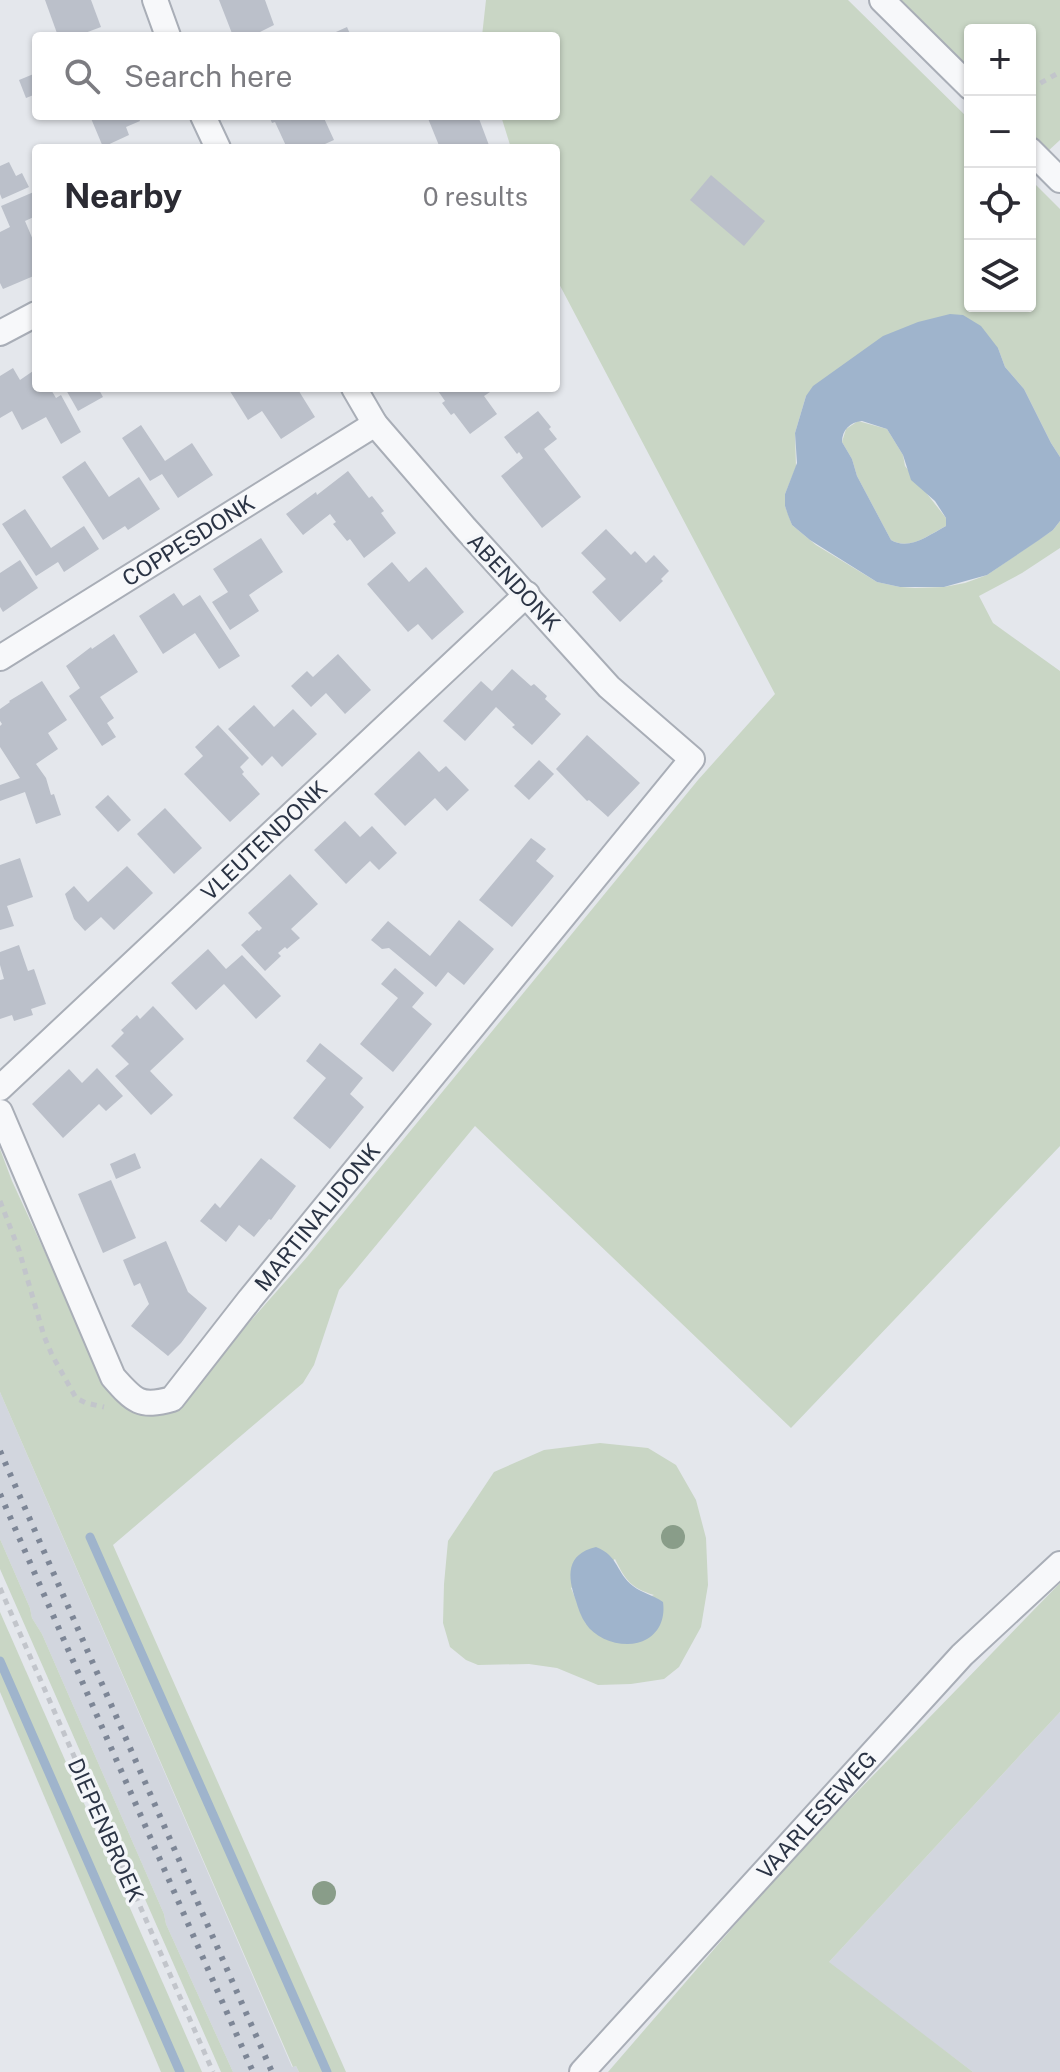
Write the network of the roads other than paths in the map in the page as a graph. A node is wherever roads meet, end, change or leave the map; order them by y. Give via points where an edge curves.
1 (155, 0) edge
2 (882, 0) edge
3 (167, 32) edge
4 (964, 81) edge
5 (205, 120) edge
6 (216, 144) edge
7 (1036, 156) edge
8 (1060, 180) edge
9 (32, 316) edge
10 (0, 333) edge
11 (356, 392) edge
12 (375, 424) junction
13 (527, 594) junction
14 (0, 658) edge
15 (692, 759) joint
16 (0, 1088) edge
17 (0, 1112) edge
18 (1060, 1564) edge
19 (582, 2072) edge

1 - 3 street
2 - 4 street
5 - 6 street
7 - 8 street
9 - 10 street
11 - 12 street, ABENDONK
12 - 13 street, ABENDONK
12 - 14 street, COPPESDONK
13 - 15 street, ABENDONK via 609,687
13 - 16 street, VLEUTENDONK
15 - 17 street, MARTINALIDONK via 172,1399 153,1404 131,1398 113,1377
18 - 19 street, VAARLESEWEG via 962,1655

